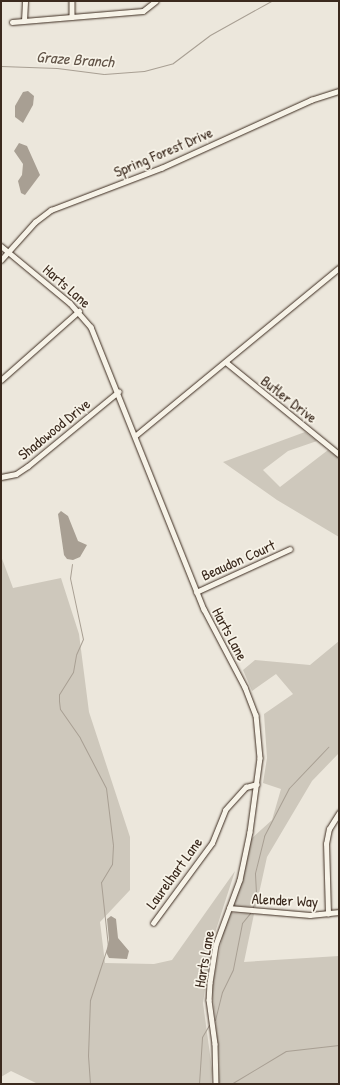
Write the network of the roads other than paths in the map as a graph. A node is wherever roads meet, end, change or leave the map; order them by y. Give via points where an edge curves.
1 (25, 1) edge
2 (72, 1) edge
3 (156, 1) edge
4 (72, 17) junction
5 (24, 21) junction
6 (12, 22) dead end
7 (339, 91) edge
8 (1, 246) edge
9 (9, 253) junction
10 (1, 260) edge
11 (339, 268) edge
12 (79, 311) junction
13 (226, 362) junction
14 (1, 380) edge
15 (118, 392) junction
16 (135, 436) junction
17 (339, 454) edge
18 (1, 477) edge
19 (290, 549) dead end
20 (196, 592) junction
21 (257, 784) junction
22 (339, 813) edge
23 (230, 908) junction
24 (339, 912) edge
25 (328, 914) junction
26 (153, 923) dead end
27 (216, 1084) edge

1 - 5 street
2 - 4 street
3 - 4 street via 143,11
4 - 5 street
5 - 6 street
7 - 9 street, Spring Forest Drive via 310,100 161,168 51,210 36,222
8 - 9 street, Harts Lane
9 - 10 street
9 - 12 street, Harts Lane
11 - 13 street
12 - 14 street
12 - 15 street, Harts Lane via 95,335
13 - 16 street
13 - 17 street, Butler Drive
15 - 16 street, Harts Lane
15 - 18 street, Shadowood Drive via 28,466 16,474
16 - 20 street, Harts Lane
19 - 20 street, Beaudon Court
20 - 21 street, Harts Lane via 254,708 260,742
21 - 23 street, Harts Lane via 244,862
21 - 26 street, Laurelhart Lane via 246,787 225,810 212,843
22 - 25 street via 329,829 326,844
23 - 25 street, Alender Way
23 - 27 street, Harts Lane via 216,945 209,993 215,1044
24 - 25 street, Alender Way

